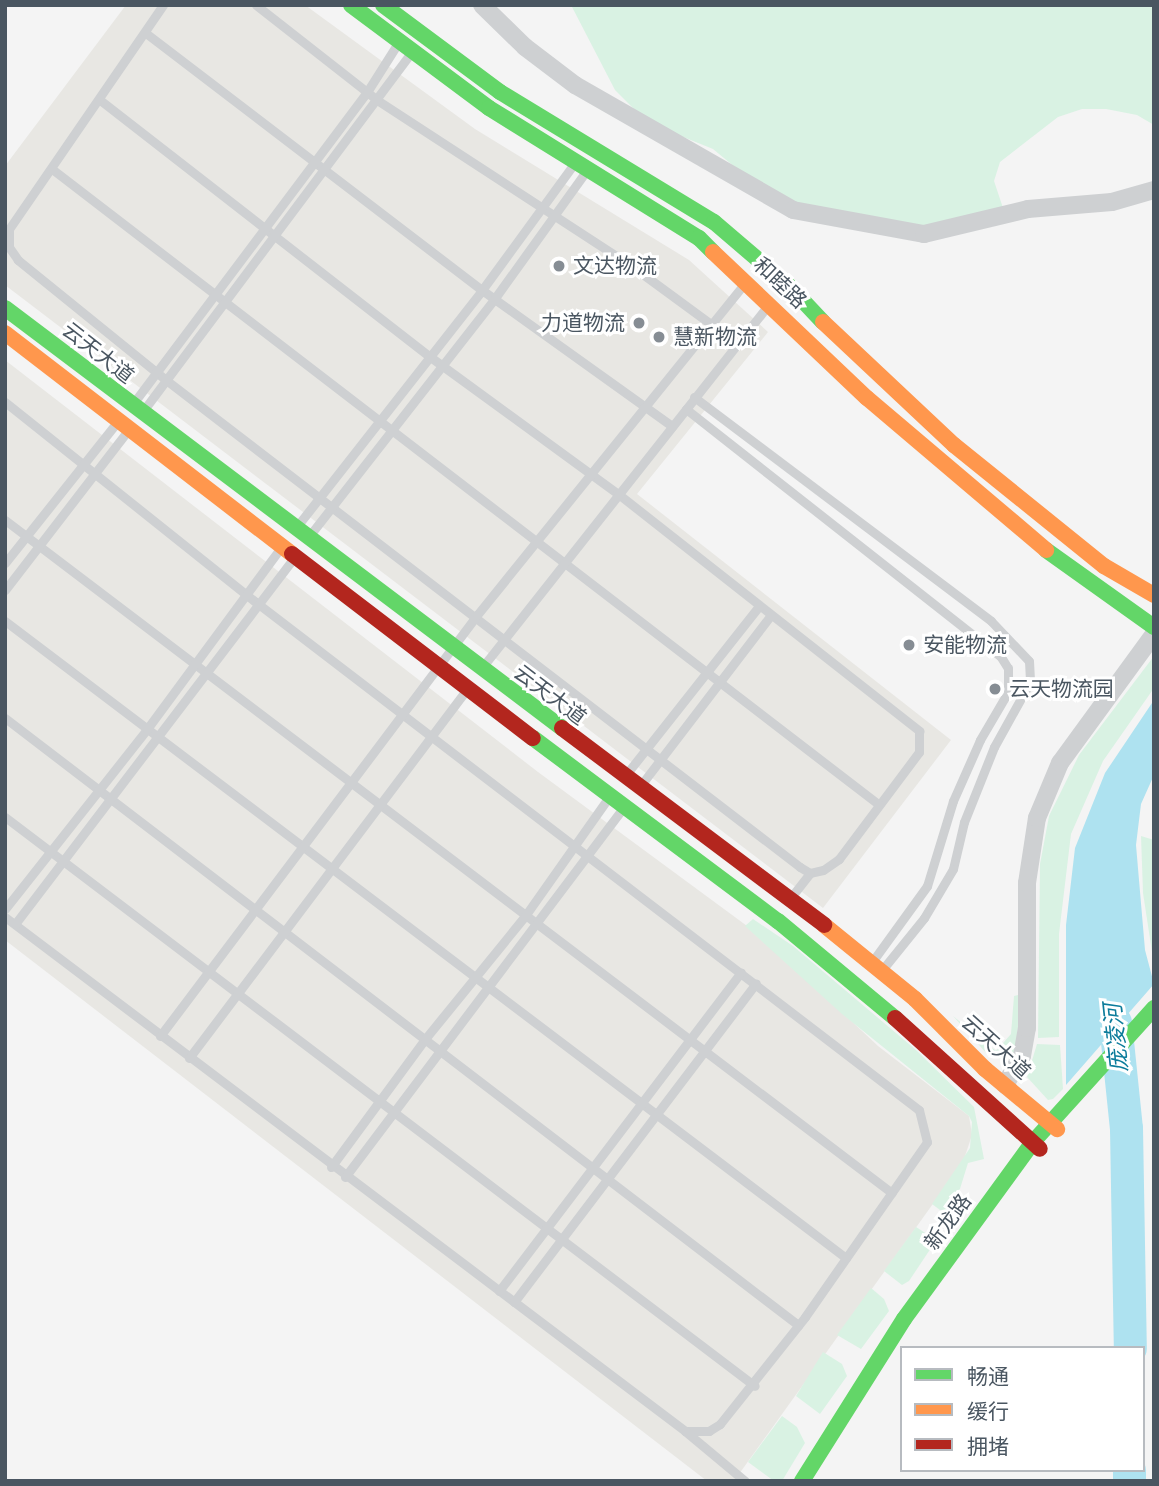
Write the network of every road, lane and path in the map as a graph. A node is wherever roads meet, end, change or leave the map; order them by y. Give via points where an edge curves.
1 (163, 5) edge
2 (256, 5) edge
3 (351, 5) edge
4 (383, 5) edge
5 (482, 5) edge
6 (147, 34) junction
7 (406, 46) junction
8 (367, 92) junction
9 (100, 100) junction
10 (377, 100) junction
11 (314, 159) junction
12 (581, 166) junction
13 (325, 167) junction
14 (52, 169) junction
15 (1154, 190) edge
16 (543, 209) junction
17 (554, 216) junction
18 (264, 230) junction
19 (274, 237) junction
20 (7, 248) edge
21 (746, 279) junction
22 (482, 290) junction
23 (213, 297) junction
24 (495, 298) junction
25 (771, 302) junction
26 (224, 305) junction
27 (5, 308) edge
28 (713, 326) junction
29 (5, 332) edge
30 (738, 344) junction
31 (429, 356) junction
32 (441, 364) junction
33 (157, 372) junction
34 (166, 380) junction
35 (694, 397) junction
36 (5, 402) edge
37 (645, 405) junction
38 (686, 408) junction
39 (136, 409) junction
40 (378, 424) junction
41 (123, 425) junction
42 (672, 426) junction
43 (390, 433) junction
44 (83, 461) junction
45 (95, 471) junction
46 (590, 474) junction
47 (617, 493) junction
48 (320, 494) junction
49 (334, 505) junction
50 (5, 520) edge
51 (301, 533) junction
52 (27, 536) junction
53 (535, 543) junction
54 (39, 545) junction
55 (281, 545) junction
56 (295, 556) junction
57 (5, 563) edge
58 (561, 563) junction
59 (5, 590) edge
60 (246, 593) junction
61 (1154, 595) edge
62 (257, 603) junction
63 (759, 606) junction
64 (477, 615) junction
65 (771, 615) junction
66 (5, 621) edge
67 (1154, 627) edge
68 (1154, 634) edge
69 (504, 637) junction
70 (454, 650) junction
71 (196, 662) junction
72 (439, 668) junction
73 (207, 670) junction
74 (481, 670) junction
75 (708, 674) junction
76 (720, 684) junction
77 (467, 689) junction
78 (403, 713) junction
79 (5, 718) edge
80 (147, 729) junction
81 (431, 734) junction
82 (159, 737) junction
83 (646, 747) junction
84 (660, 758) junction
85 (624, 777) junction
86 (353, 783) junction
87 (100, 788) junction
88 (639, 788) junction
89 (112, 797) junction
90 (610, 797) junction
91 (878, 804) junction
92 (378, 805) junction
93 (624, 807) junction
94 (5, 817) edge
95 (573, 846) junction
96 (304, 848) junction
97 (52, 852) junction
98 (584, 856) junction
99 (66, 861) junction
100 (331, 869) junction
101 (810, 873) junction
102 (789, 900) junction
103 (5, 909) edge
104 (257, 909) junction
105 (525, 916) junction
106 (5, 917) edge
107 (15, 924) junction
108 (534, 924) junction
109 (284, 930) junction
110 (876, 968) junction
111 (741, 971) junction
112 (209, 974) junction
113 (475, 979) junction
114 (756, 983) junction
115 (485, 986) junction
116 (236, 995) junction
117 (1154, 1008) edge
118 (1154, 1022) edge
119 (160, 1036) junction
120 (425, 1039) junction
121 (690, 1041) junction
122 (438, 1048) junction
123 (706, 1053) junction
124 (188, 1058) junction
125 (1005, 1085) junction
126 (1077, 1101) junction
127 (379, 1103) junction
128 (641, 1104) junction
129 (390, 1112) junction
130 (656, 1116) junction
131 (1053, 1126) junction
132 (1036, 1145) junction
133 (594, 1166) junction
134 (331, 1167) junction
135 (345, 1177) junction
136 (608, 1178) junction
137 (892, 1193) junction
138 (547, 1229) junction
139 (562, 1240) junction
140 (846, 1258) junction
141 (499, 1291) junction
142 (514, 1302) junction
143 (798, 1325) junction
144 (755, 1385) junction
145 (685, 1431) junction
146 (745, 1481) edge
147 (802, 1481) edge
148 (811, 1481) edge

1 - 6 lane
2 - 8 lane
3 - 7 main road, 和睦路
4 - 61 main road, 和睦路 via 500,92 715,222 790,287 854,356 944,437 1104,566
5 - 15 street via 525,47 575,85 793,210 924,234 1028,209 1112,202
6 - 9 lane
6 - 11 lane
7 - 8 lane
7 - 10 lane
7 - 12 main road, 和睦路 via 489,108
8 - 10 lane
8 - 11 lane
9 - 14 lane
9 - 18 lane
10 - 13 lane
10 - 16 lane
11 - 13 lane
11 - 18 lane
12 - 16 lane
12 - 17 lane
12 - 21 main road, 和睦路 via 699,238
13 - 19 lane
13 - 22 lane
14 - 20 lane via 9,229
14 - 23 lane
16 - 17 lane
16 - 22 lane
17 - 24 lane
17 - 28 lane
18 - 19 lane
18 - 23 lane
19 - 26 lane
19 - 31 lane
20 - 33 lane
21 - 25 main road, 和睦路
21 - 28 lane
22 - 24 lane
22 - 31 lane
23 - 26 lane
23 - 33 lane
24 - 32 lane
24 - 37 lane
25 - 30 lane
25 - 67 main road, 和睦路 via 866,398 980,497 1086,583
26 - 34 lane
26 - 40 lane
27 - 39 main road, 云天大道
28 - 30 lane
28 - 37 lane
29 - 41 main road, 云天大道
30 - 35 lane
31 - 32 lane
31 - 40 lane
32 - 43 lane
32 - 46 lane
33 - 34 lane
33 - 39 lane
34 - 39 lane
34 - 48 lane
35 - 38 lane
35 - 110 lane via 991,621 1029,661 1030,682 990,755 964,822 953,869 924,918
36 - 44 lane
37 - 42 lane
37 - 46 lane
38 - 42 lane
38 - 110 lane via 1001,657 1008,668 1008,692 953,802 927,886
39 - 41 lane
39 - 51 main road, 云天大道
40 - 43 lane
40 - 48 lane
41 - 44 lane
41 - 45 lane
41 - 55 main road, 云天大道
42 - 47 lane
43 - 49 lane
43 - 53 lane
44 - 45 lane
44 - 52 lane
45 - 54 lane
45 - 60 lane
46 - 47 lane
46 - 53 lane
47 - 58 lane
47 - 63 lane
48 - 49 lane
48 - 51 lane
49 - 51 lane
49 - 64 lane
50 - 52 lane
51 - 55 lane
51 - 56 lane
51 - 70 main road, 云天大道
52 - 54 lane
52 - 57 lane
53 - 58 lane
53 - 64 lane
54 - 59 lane
54 - 71 lane
55 - 56 main road, 云天大道
55 - 60 lane
56 - 62 lane
56 - 72 main road, 云天大道
58 - 69 lane
58 - 75 lane
60 - 62 lane
60 - 71 lane
62 - 73 lane
62 - 78 lane
63 - 65 lane
63 - 75 lane
64 - 69 lane
64 - 70 lane
65 - 76 lane
65 - 91 lane via 919,731 919,752
66 - 80 lane
68 - 125 street via 1060,763 1037,818 1027,883 1027,1028 1022,1056
69 - 74 lane
69 - 83 lane
70 - 72 lane
70 - 74 main road, 云天大道
71 - 73 lane
71 - 80 lane
72 - 77 main road, 云天大道
72 - 78 lane
73 - 82 lane
73 - 86 lane
74 - 77 lane
74 - 85 main road, 云天大道
75 - 76 lane
75 - 83 lane
76 - 84 lane
76 - 91 lane
77 - 81 lane
77 - 90 main road, 云天大道
78 - 81 lane
78 - 86 lane
79 - 87 lane
80 - 82 lane
80 - 87 lane
81 - 92 lane
81 - 95 lane
82 - 89 lane
82 - 96 lane
83 - 84 lane
83 - 85 lane
84 - 88 lane
84 - 101 lane
85 - 88 main road, 云天大道
85 - 90 lane
86 - 92 lane
86 - 96 lane
87 - 89 lane
87 - 97 lane
88 - 93 lane
88 - 102 main road, 云天大道
89 - 99 lane
89 - 104 lane
90 - 93 main road, 云天大道
90 - 95 lane
91 - 101 lane via 839,859
92 - 100 lane
92 - 105 lane
93 - 98 lane
93 - 132 main road, 云天大道 via 829,961
94 - 97 lane
95 - 98 lane
95 - 105 lane
96 - 100 lane
96 - 104 lane
97 - 99 lane
97 - 103 lane
98 - 108 lane
98 - 111 lane
99 - 107 lane
99 - 112 lane
100 - 109 lane
100 - 113 lane
101 - 102 lane
102 - 110 main road, 云天大道
104 - 109 lane
104 - 112 lane
105 - 108 lane
105 - 113 lane
106 - 107 lane
107 - 119 lane
108 - 115 lane
108 - 121 lane
109 - 116 lane
109 - 120 lane
110 - 125 main road, 云天大道
111 - 114 lane
111 - 121 lane
112 - 116 lane
112 - 119 lane
113 - 115 lane
113 - 120 lane
114 - 123 lane
114 - 137 lane via 919,1110 927,1142
115 - 122 lane
115 - 128 lane
116 - 124 lane
116 - 127 lane
117 - 126 main road, 新龙路
118 - 126 main road, 新龙路
119 - 124 lane
120 - 122 lane
120 - 127 lane
121 - 123 lane
121 - 128 lane
122 - 129 lane
122 - 133 lane
123 - 130 lane
123 - 137 lane
124 - 134 lane
125 - 131 main road, 云天大道
126 - 131 main road, 新龙路
127 - 129 lane
127 - 134 lane
128 - 130 lane
128 - 133 lane
129 - 135 lane
129 - 138 lane
130 - 136 lane
130 - 140 lane
131 - 132 main road, 新龙路
132 - 147 main road, 新龙路 via 904,1319
132 - 148 main road, 新龙路 via 909,1324
133 - 136 lane
133 - 138 lane
134 - 135 lane
135 - 141 lane
136 - 139 lane
136 - 143 lane
137 - 140 lane
138 - 139 lane
138 - 141 lane
139 - 142 lane
139 - 144 lane
140 - 143 lane
141 - 142 lane
142 - 145 lane
143 - 144 lane
144 - 145 lane via 720,1424 709,1431
145 - 146 lane

